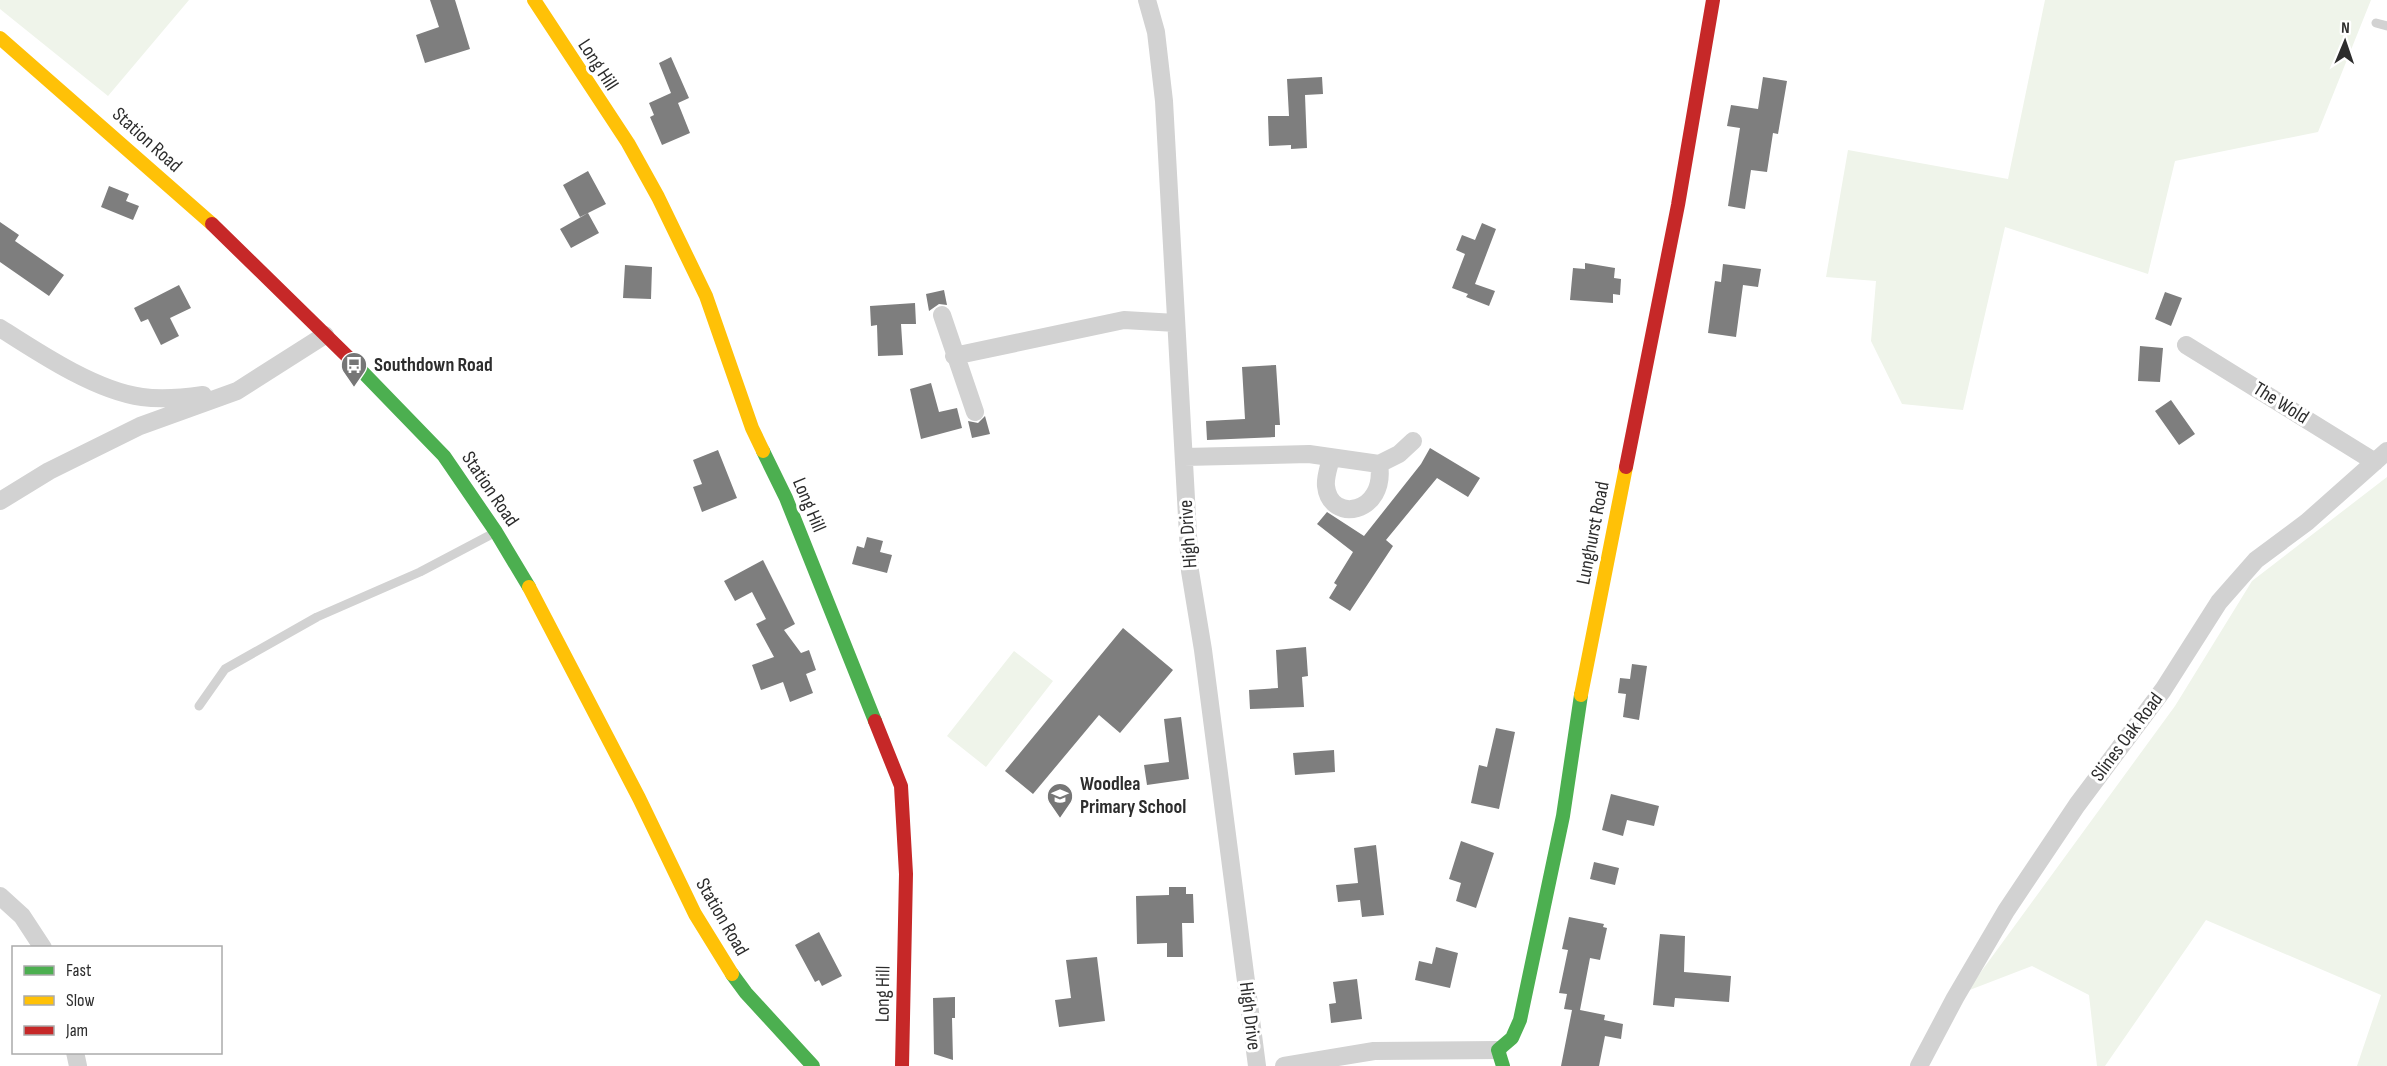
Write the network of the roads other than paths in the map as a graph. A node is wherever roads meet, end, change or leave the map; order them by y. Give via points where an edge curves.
1 (534, 0) edge
2 (1147, 0) edge
3 (1713, 0) edge
4 (2376, 23) dead end
5 (2387, 26) edge
6 (0, 38) edge
7 (942, 315) dead end
8 (1176, 323) junction
9 (0, 328) edge
10 (325, 334) junction
11 (2186, 345) dead end
12 (954, 356) junction
13 (237, 391) junction
14 (975, 412) dead end
15 (1413, 441) dead end
16 (2381, 456) edge
17 (1184, 457) junction
18 (1331, 458) junction
19 (1379, 464) junction
20 (0, 501) edge
21 (496, 532) junction
22 (198, 706) dead end
23 (0, 896) edge
24 (42, 946) edge
25 (1501, 1058) edge
26 (1308, 1063) edge
27 (813, 1066) edge
28 (902, 1066) edge
29 (1257, 1066) edge
30 (1284, 1066) edge
31 (1919, 1066) edge

1 - 28 street, Long Hill via 628,143 706,296 752,428 786,498 901,786 906,874
2 - 8 street, High Drive via 1156,32 1164,101
3 - 25 street, Lunghurst Road via 1676,216 1581,692 1575,753 1546,899 1520,1020
4 - 5 lane
6 - 10 street, Station Road via 202,215
7 - 12 street
8 - 12 street via 1124,320
8 - 17 street, High Drive
9 - 13 street via 71,371 140,397 171,399
10 - 13 street
10 - 21 street, Station Road via 444,456
11 - 16 street, The Wold
12 - 14 street
13 - 20 street via 140,426 49,471
15 - 19 street
16 - 31 street, Slines Oak Road via 2307,522 2256,560 2219,602 2163,690 2077,805 2006,911
17 - 18 street via 1309,454
17 - 29 street, High Drive via 1190,571
18 - 19 street
18 - 19 street via 1328,495 1347,509 1365,506 1372,500 1381,477
21 - 22 lane via 420,572 316,617 225,669
21 - 27 street, Station Road via 535,598 719,956 746,993
23 - 24 street via 22,916
25 - 26 street via 1374,1051
26 - 30 street

